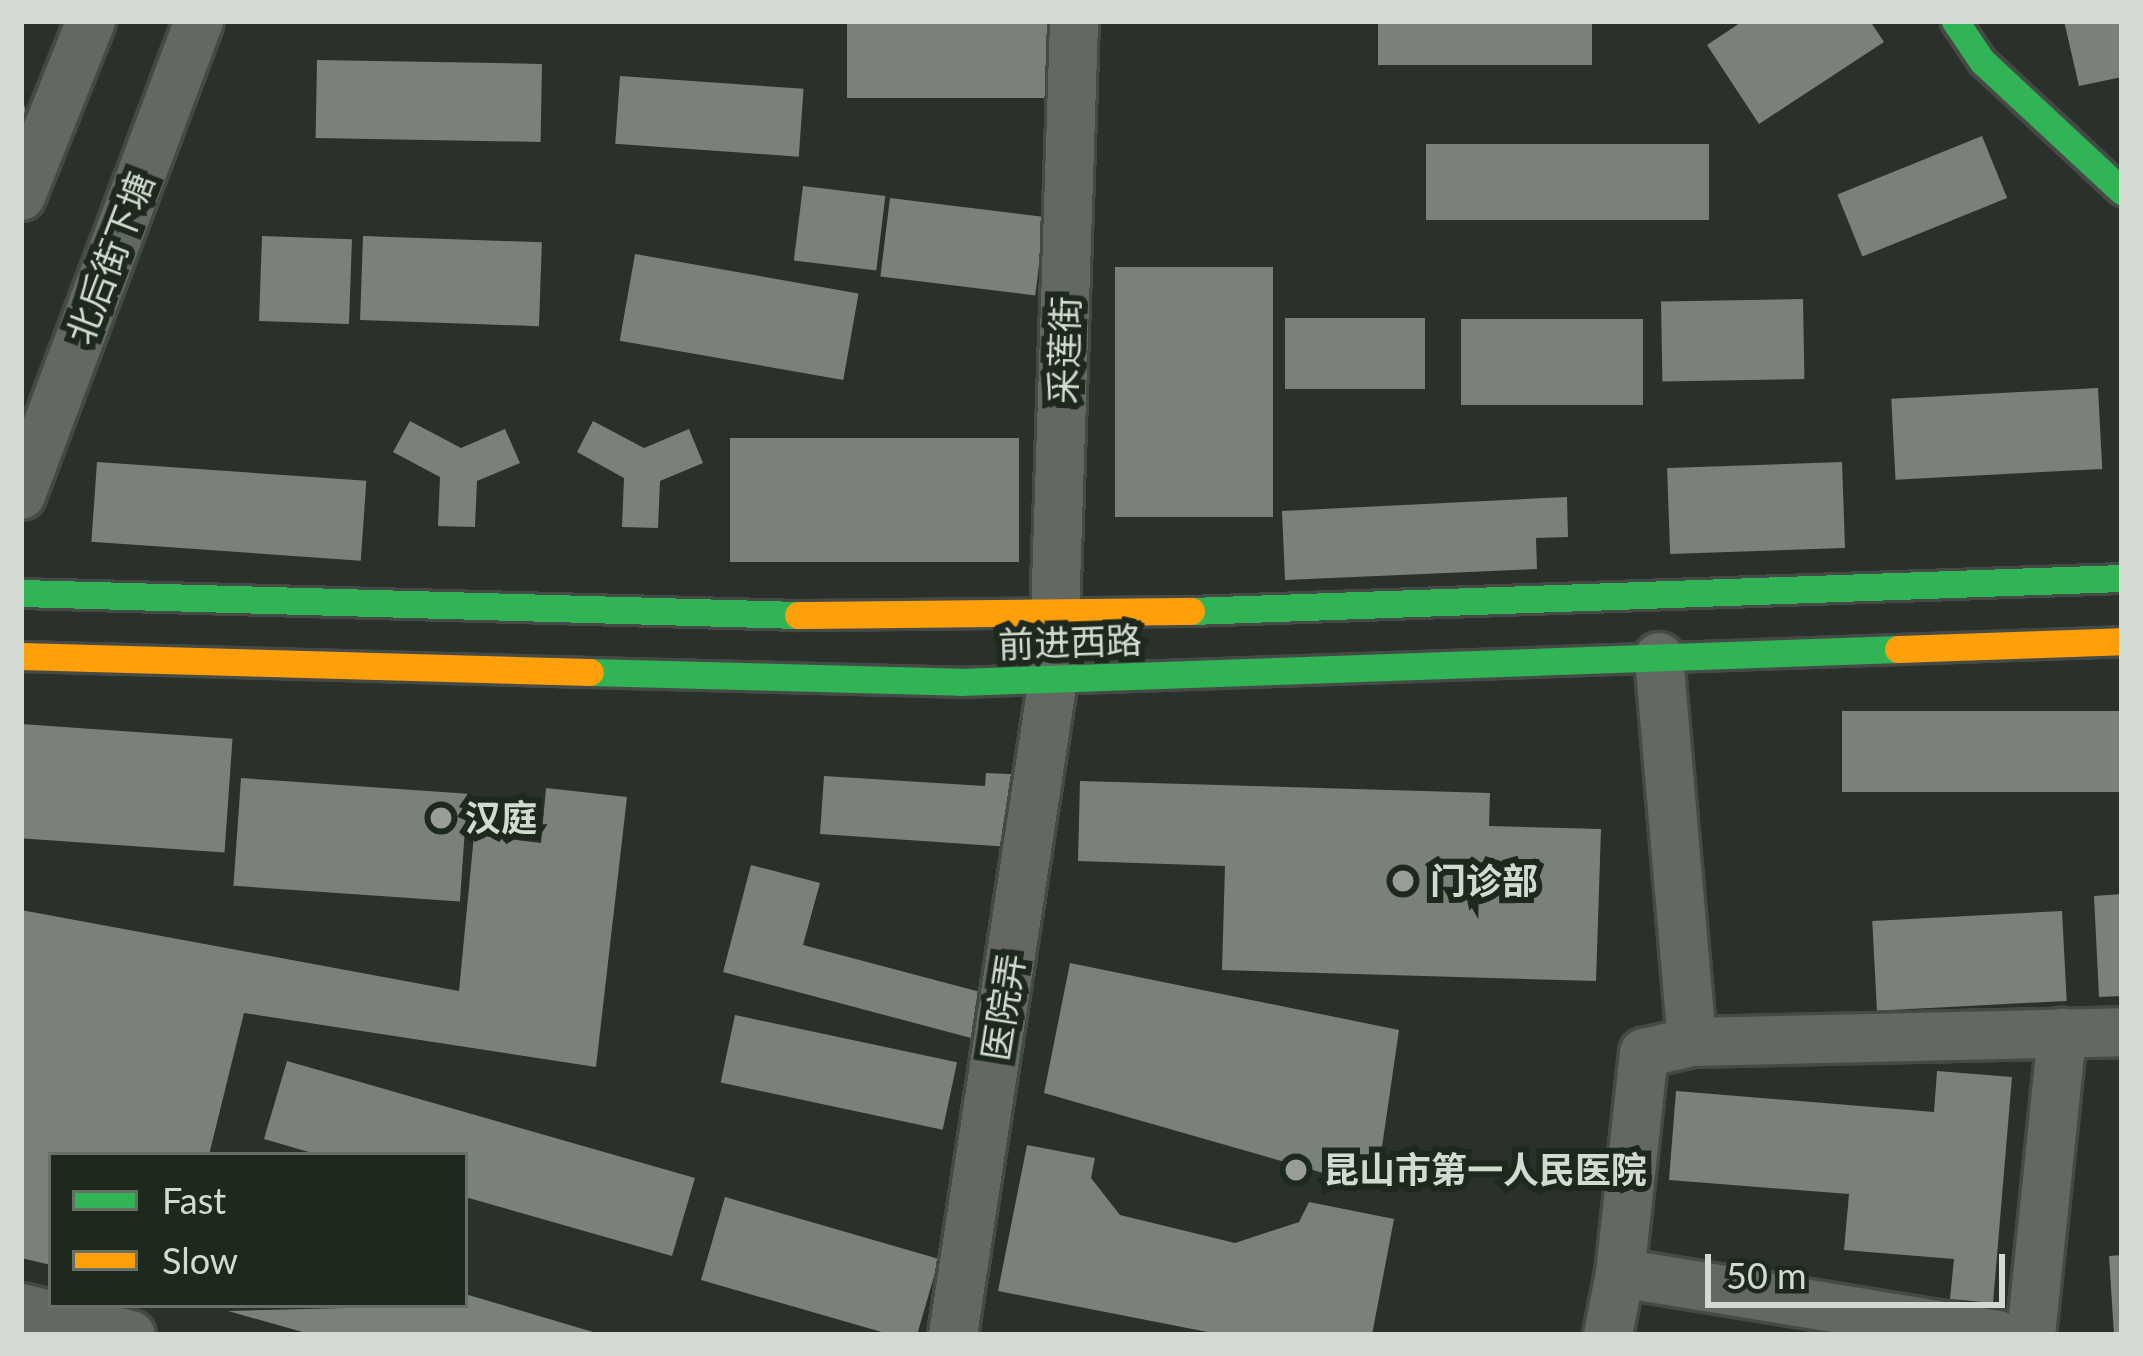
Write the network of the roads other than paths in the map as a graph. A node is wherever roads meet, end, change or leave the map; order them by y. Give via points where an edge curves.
1 (91, 21) edge
2 (199, 21) edge
3 (1074, 21) edge
4 (1955, 21) edge
5 (2122, 191) edge
6 (21, 196) edge
7 (21, 495) edge
8 (2122, 578) edge
9 (21, 593) edge
10 (1057, 616) junction
11 (2122, 641) edge
12 (21, 656) edge
13 (1659, 657) junction
14 (1053, 679) junction
15 (2122, 1032) edge
16 (2062, 1034) junction
17 (1692, 1042) junction
18 (1620, 1274) junction
19 (21, 1307) edge
20 (131, 1335) edge
21 (953, 1335) edge
22 (1608, 1335) edge
23 (1998, 1335) edge
24 (2030, 1335) edge

1 - 6 street
2 - 7 street, 北后街下塘
3 - 10 street, 采莲街
4 - 5 main road via 1982,61
8 - 10 main road, 前进西路
9 - 10 main road, 前进西路
10 - 14 street, 采莲街
11 - 13 main road, 前进西路
12 - 14 main road, 前进西路
13 - 14 main road, 前进西路
13 - 17 street
14 - 21 street, 医院弄
15 - 16 street
16 - 17 street
16 - 24 street
17 - 18 street via 1644,1053
18 - 22 street
18 - 23 street
19 - 20 street

